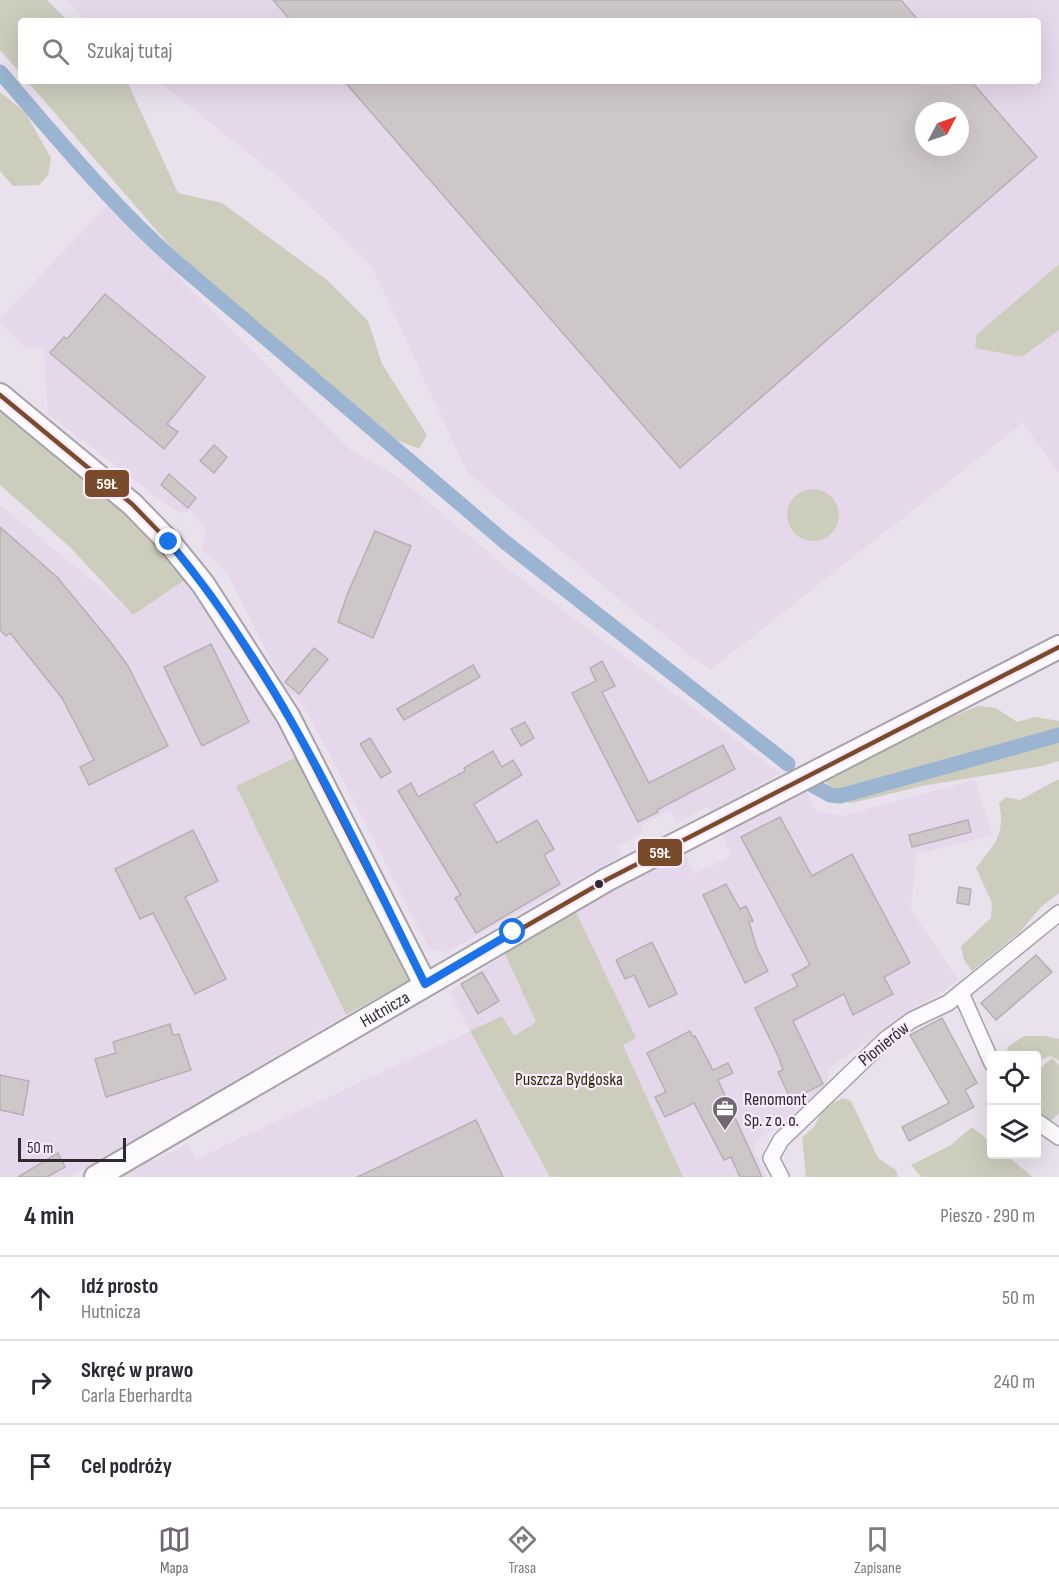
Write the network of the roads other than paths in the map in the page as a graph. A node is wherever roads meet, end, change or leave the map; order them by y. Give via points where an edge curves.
1 (0, 395) edge
2 (1059, 647) edge
3 (1059, 914) edge
4 (425, 984) junction
5 (961, 993) junction
6 (987, 1052) edge
7 (1041, 1124) edge
8 (1059, 1137) edge
9 (96, 1177) edge
10 (781, 1177) edge

1 - 4 street via 132,504 202,584 288,716
2 - 4 street, Hutnicza via 608,879
3 - 5 street, Pionierów
4 - 9 street, Hutnicza
5 - 6 street
5 - 10 street, Pionierów via 899,1028 781,1140 771,1158
7 - 8 street

